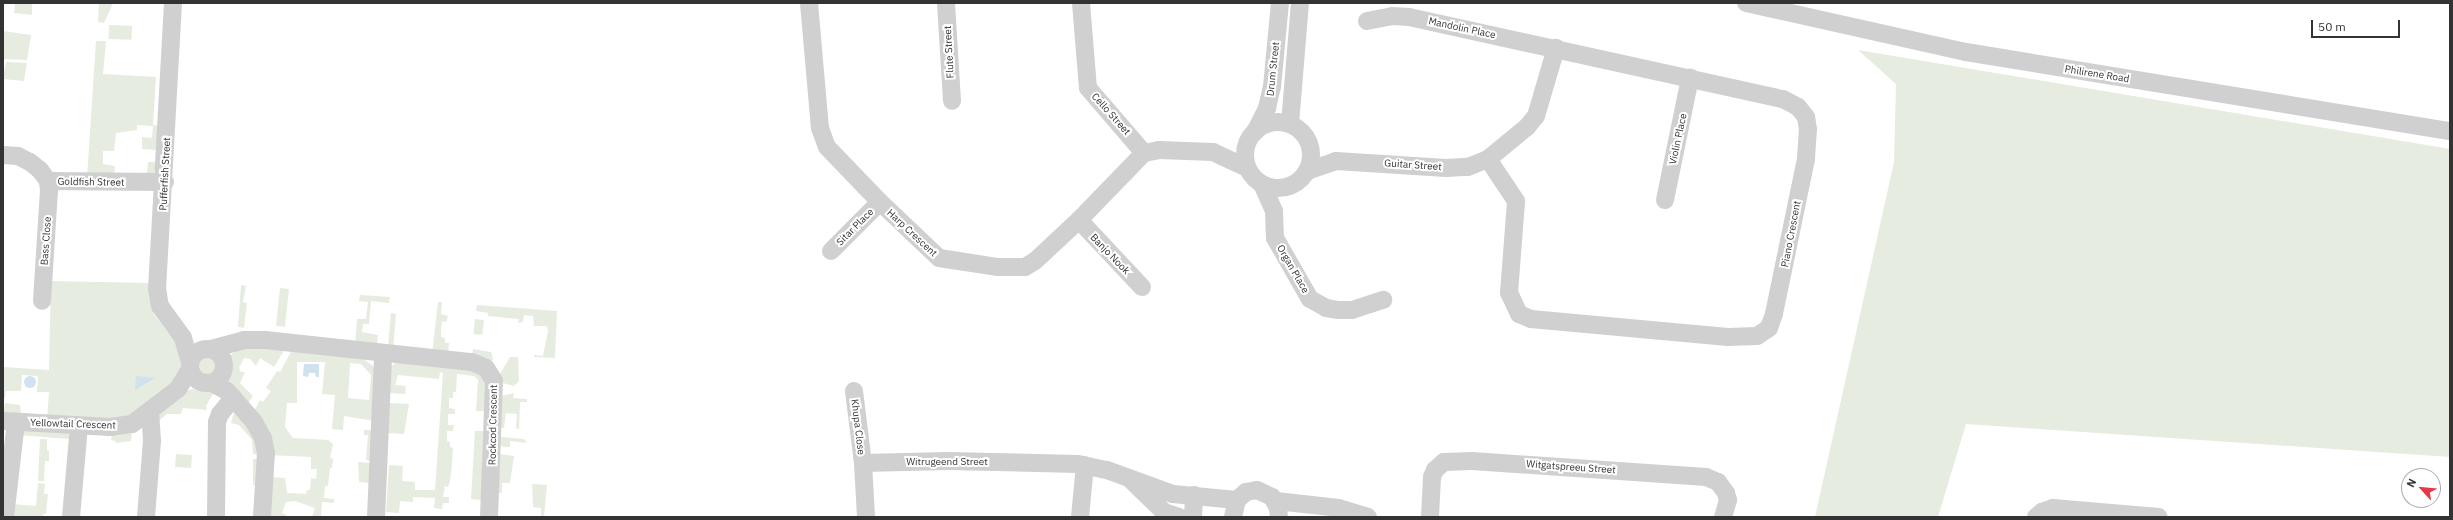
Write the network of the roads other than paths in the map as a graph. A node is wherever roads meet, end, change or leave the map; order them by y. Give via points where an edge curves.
1 (173, 3) edge
2 (809, 3) edge
3 (946, 3) edge
4 (1081, 3) edge
5 (1746, 3) edge
6 (1279, 9) edge
7 (1299, 11) edge
8 (1367, 21) dead end
9 (1556, 48) junction
10 (1690, 78) junction
11 (952, 101) dead end
12 (1290, 124) junction
13 (2450, 131) edge
14 (1251, 137) junction
15 (1309, 144) junction
16 (1144, 152) junction
17 (1213, 152) junction
18 (3, 156) edge
19 (1488, 159) junction
20 (1336, 161) junction
21 (1248, 168) junction
22 (1307, 171) junction
23 (48, 181) junction
24 (165, 182) junction
25 (1262, 184) junction
26 (1290, 186) junction
27 (1665, 200) dead end
28 (880, 202) junction
29 (1274, 211) junction
30 (1079, 220) junction
31 (830, 251) dead end
32 (1142, 287) dead end
33 (1383, 300) dead end
34 (42, 301) dead end
35 (183, 338) junction
36 (382, 354) junction
37 (190, 366) junction
38 (217, 373) junction
39 (178, 388) junction
40 (854, 390) dead end
41 (150, 411) junction
42 (9, 421) edge
43 (79, 425) junction
44 (863, 463) junction
45 (1085, 465) junction
46 (1128, 478) junction
47 (1194, 495) junction
48 (1237, 500) junction
49 (1277, 509) edge
50 (1316, 511) edge
51 (2106, 515) edge
52 (5, 517) edge
53 (71, 517) edge
54 (146, 517) edge
55 (216, 517) edge
56 (262, 517) edge
57 (376, 517) edge
58 (489, 517) edge
59 (866, 517) edge
60 (1080, 517) edge
61 (1179, 517) edge
62 (1193, 517) edge
63 (1233, 517) edge
64 (1368, 517) edge
65 (1430, 517) edge
66 (1723, 517) edge
67 (2036, 517) edge
68 (2159, 517) edge

1 - 24 street, Pufferfish Street
2 - 28 street, Harp Crescent via 823,137 837,159
3 - 11 street, Flute Street
4 - 16 street, Cello Street via 1088,88
5 - 13 street, Philirene Road via 1966,52
6 - 7 street
6 - 14 street, Drum Street via 1272,88 1267,108
7 - 12 street, Drum Street
8 - 9 street, Mandolin Place via 1401,16
9 - 10 street, Piano Crescent
9 - 19 street via 1536,116 1527,128
10 - 19 street, Piano Crescent via 1783,99 1798,107 1806,117 1806,159 1774,314 1768,328 1757,336 1728,336 1531,320 1519,314 1509,293 1516,201
10 - 27 street, Violin Place
12 - 14 street via 1267,124
12 - 15 street via 1302,132
14 - 17 street
14 - 21 street via 1245,154
15 - 20 street, Guitar Street
15 - 22 street via 1311,155
16 - 17 street
16 - 30 street, Harp Crescent
17 - 21 street
18 - 23 street, Goldfish Street via 24,159 40,170
19 - 20 street, Guitar Street via 1468,166 1446,168
20 - 22 street, Guitar Street
21 - 25 street
22 - 26 street
23 - 24 street, Goldfish Street
23 - 34 street, Bass Close
24 - 35 street, Pufferfish Street via 158,298 165,315
25 - 26 street via 1279,188
25 - 29 street, Organ Place
26 - 29 street
28 - 30 street, Harp Crescent via 939,258 998,267 1017,268 1035,261
28 - 31 street, Sitar Place
29 - 33 street, Organ Place via 1275,238 1305,292 1317,304 1326,308 1352,310
30 - 32 street, Banjo Nook
35 - 37 street, Pufferfish Street
35 - 38 street, Pufferfish Street
36 - 38 street, Rockcod Crescent via 265,340 236,342
36 - 57 street
36 - 58 street, Rockcod Crescent via 472,362 486,368 491,374 494,388
37 - 38 street, Pufferfish Street via 192,375
37 - 38 street via 195,353
37 - 39 street, Yellowtail Crescent
38 - 39 street, Yellowtail Crescent
38 - 55 street via 220,414 217,422
38 - 56 street, Pufferfish Street via 260,430 265,446
39 - 41 street, Yellowtail Crescent
40 - 44 street, Khupa Close
41 - 43 street, Yellowtail Crescent via 123,426
41 - 54 street via 152,440
42 - 43 street, Yellowtail Crescent
42 - 52 street
43 - 53 street
44 - 45 street, Witrugeend Street via 948,461
44 - 59 street
45 - 46 street, Witrugeend Street
45 - 60 street
46 - 47 street, Witrugeend Street via 1167,492
46 - 61 street, Witrugeend Street via 1164,512
47 - 48 street, Witrugeend Street
47 - 62 street
48 - 49 street via 1246,492 1257,490 1268,493
48 - 63 street
49 - 50 street
50 - 64 street via 1338,508
51 - 67 street via 2054,508
51 - 68 street
65 - 66 street, Witgatspreeu Street via 1432,477 1435,470 1444,462 1472,461 1706,477 1718,482 1726,493 1728,500

